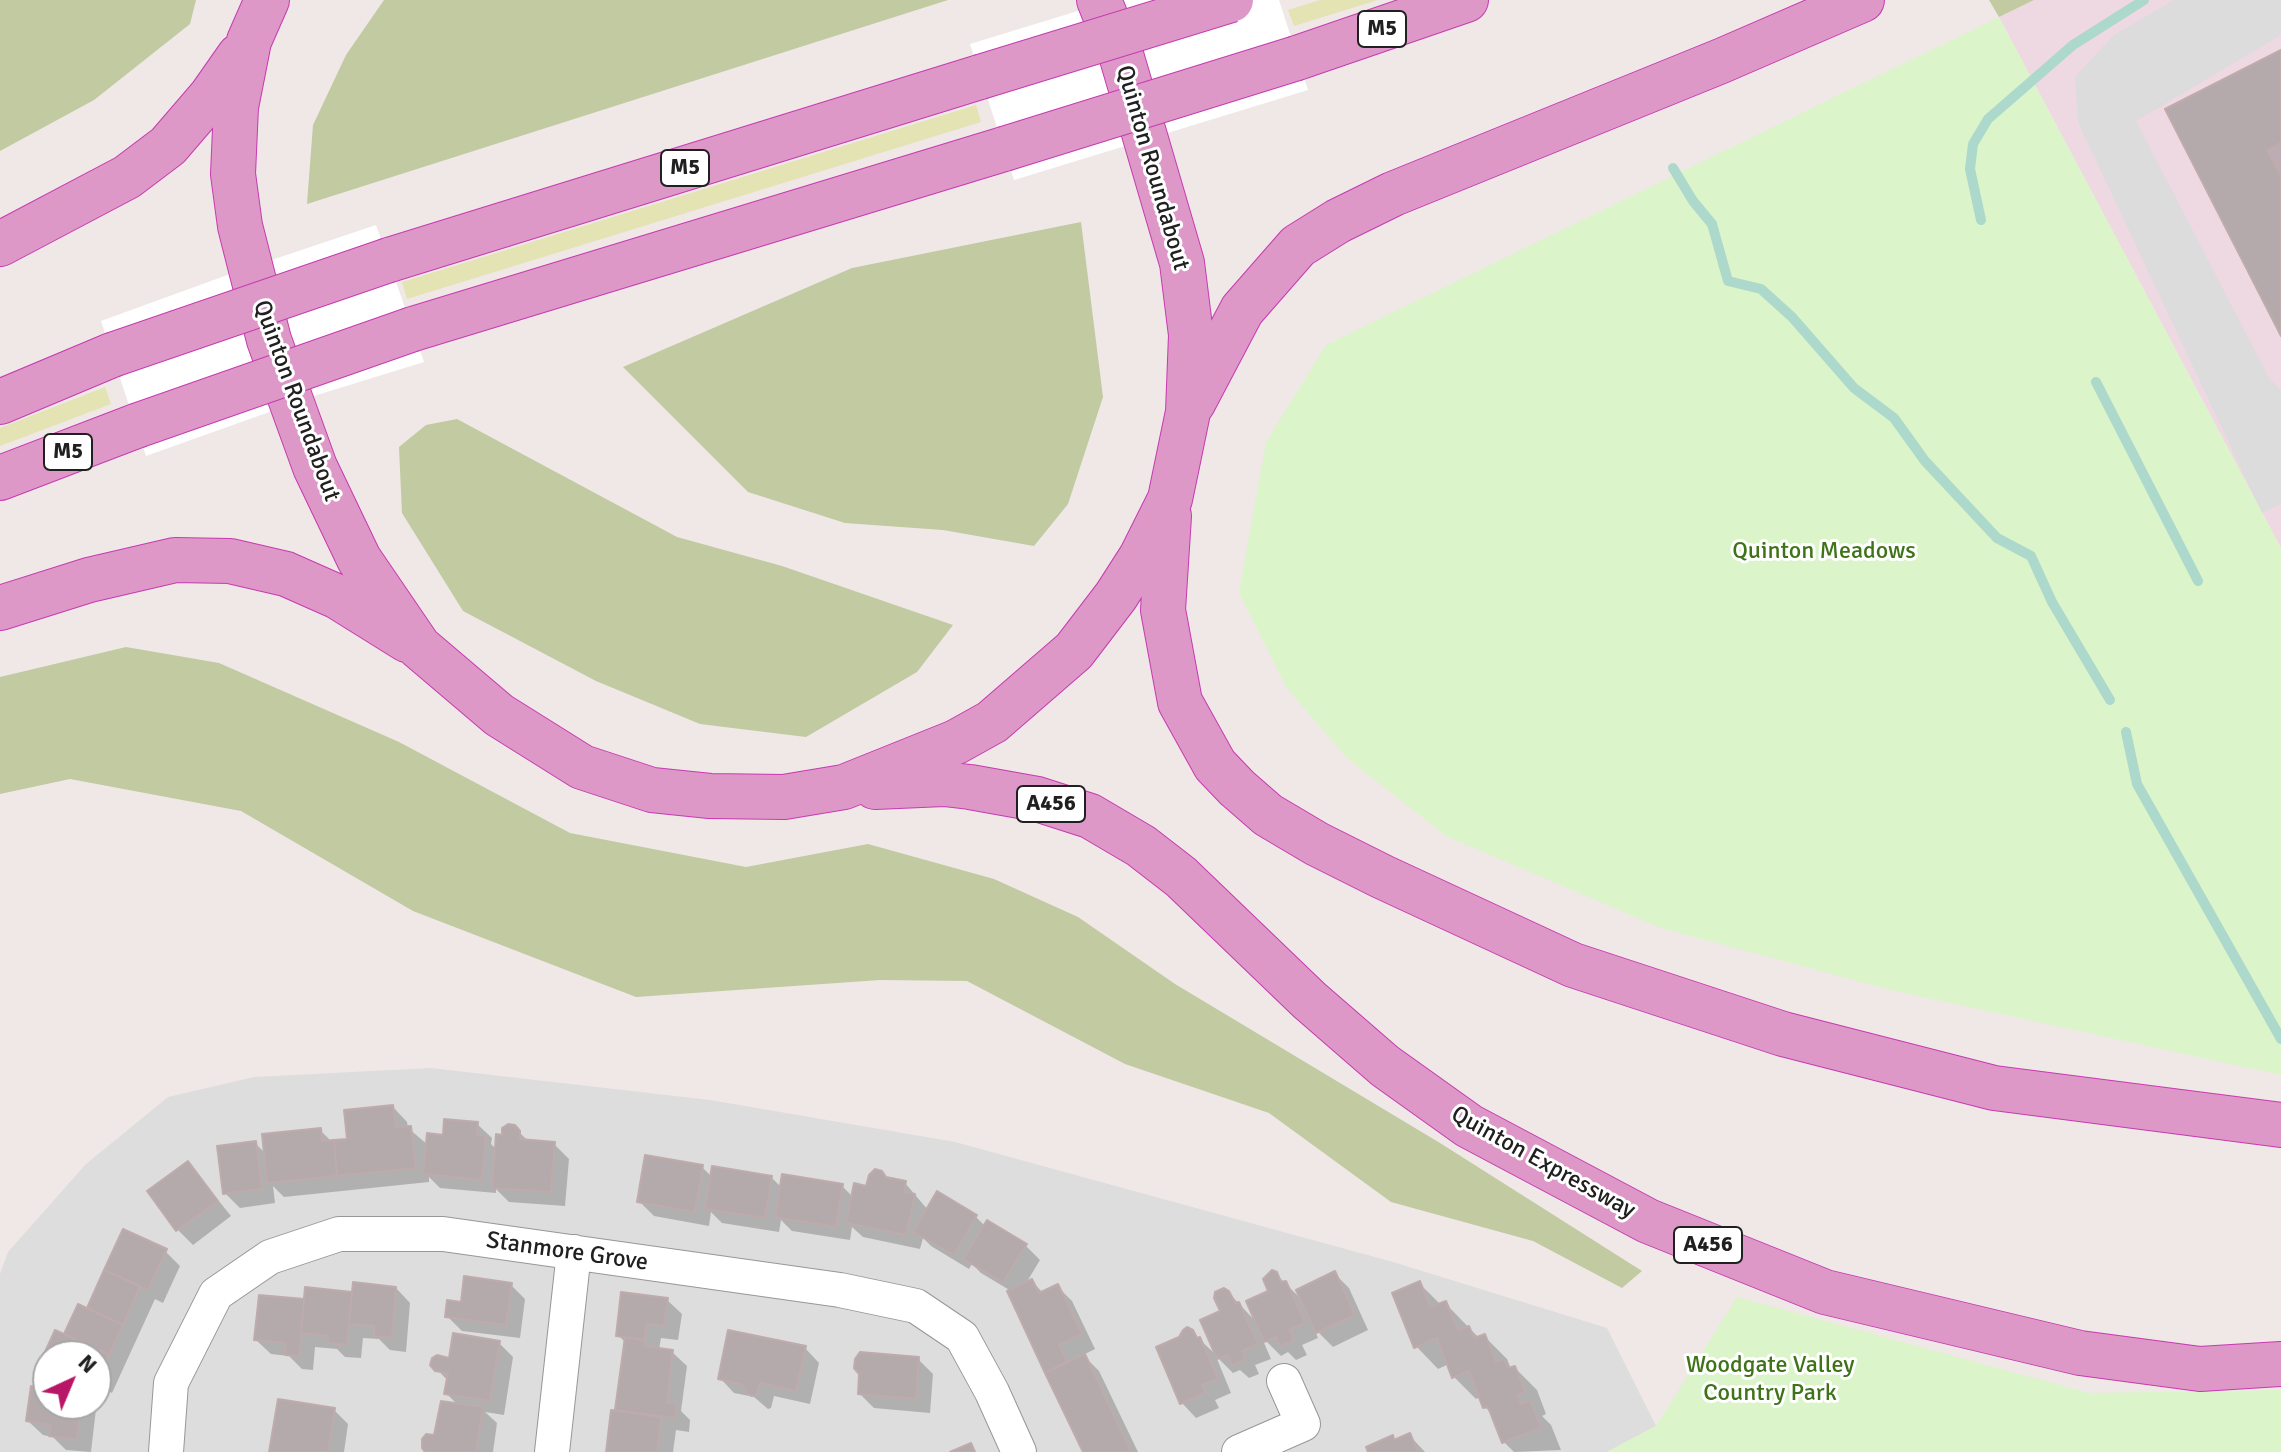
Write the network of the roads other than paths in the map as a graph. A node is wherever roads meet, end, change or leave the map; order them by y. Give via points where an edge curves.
1 (267, 0) edge
2 (1099, 0) edge
3 (1231, 0) edge
4 (1466, 0) edge
5 (1862, 0) edge
6 (249, 41) junction
7 (0, 244) edge
8 (0, 402) edge
9 (1188, 412) junction
10 (0, 478) edge
11 (1170, 499) junction
12 (0, 608) edge
13 (419, 647) junction
14 (844, 787) junction
15 (2281, 1125) edge
16 (574, 1252) junction
17 (2281, 1364) edge
18 (1284, 1381) dead end
19 (166, 1452) edge
20 (552, 1452) edge
21 (1019, 1452) edge
22 (1239, 1452) edge

1 - 6 highway, Quinton Roundabout
2 - 9 highway, Quinton Roundabout via 1122,58 1182,263 1191,335
3 - 8 highway, M5, bridge via 389,260 112,355
4 - 10 highway, M5, bridge via 1297,58 413,329
5 - 9 highway via 1338,221 1298,246 1242,310
6 - 7 highway via 168,146 127,177
6 - 13 highway, Quinton Roundabout via 236,107 233,174 240,226 269,340 315,467 359,559
9 - 11 highway, Quinton Roundabout
11 - 14 highway, Quinton Roundabout via 1116,596 1074,651 1027,694 956,742
11 - 15 highway via 1163,610 1180,702 1215,765 1268,815 1317,844 1573,965 1783,1034 1994,1088
12 - 13 highway via 175,560 230,561 286,574 338,597
13 - 14 highway, Quinton Roundabout via 499,715 582,767 652,790 710,796 784,797
14 - 17 highway, Quinton Expressway / A456 via 970,787 1037,799 1090,816 1181,877 1385,1066 1469,1126 1662,1227 1825,1292 2080,1353 2200,1369
16 - 19 street, Stanmore Grove via 443,1234 339,1234 270,1257 216,1294 171,1383
16 - 20 street
16 - 21 street, Stanmore Grove via 916,1306 962,1337
18 - 22 street via 1303,1424

